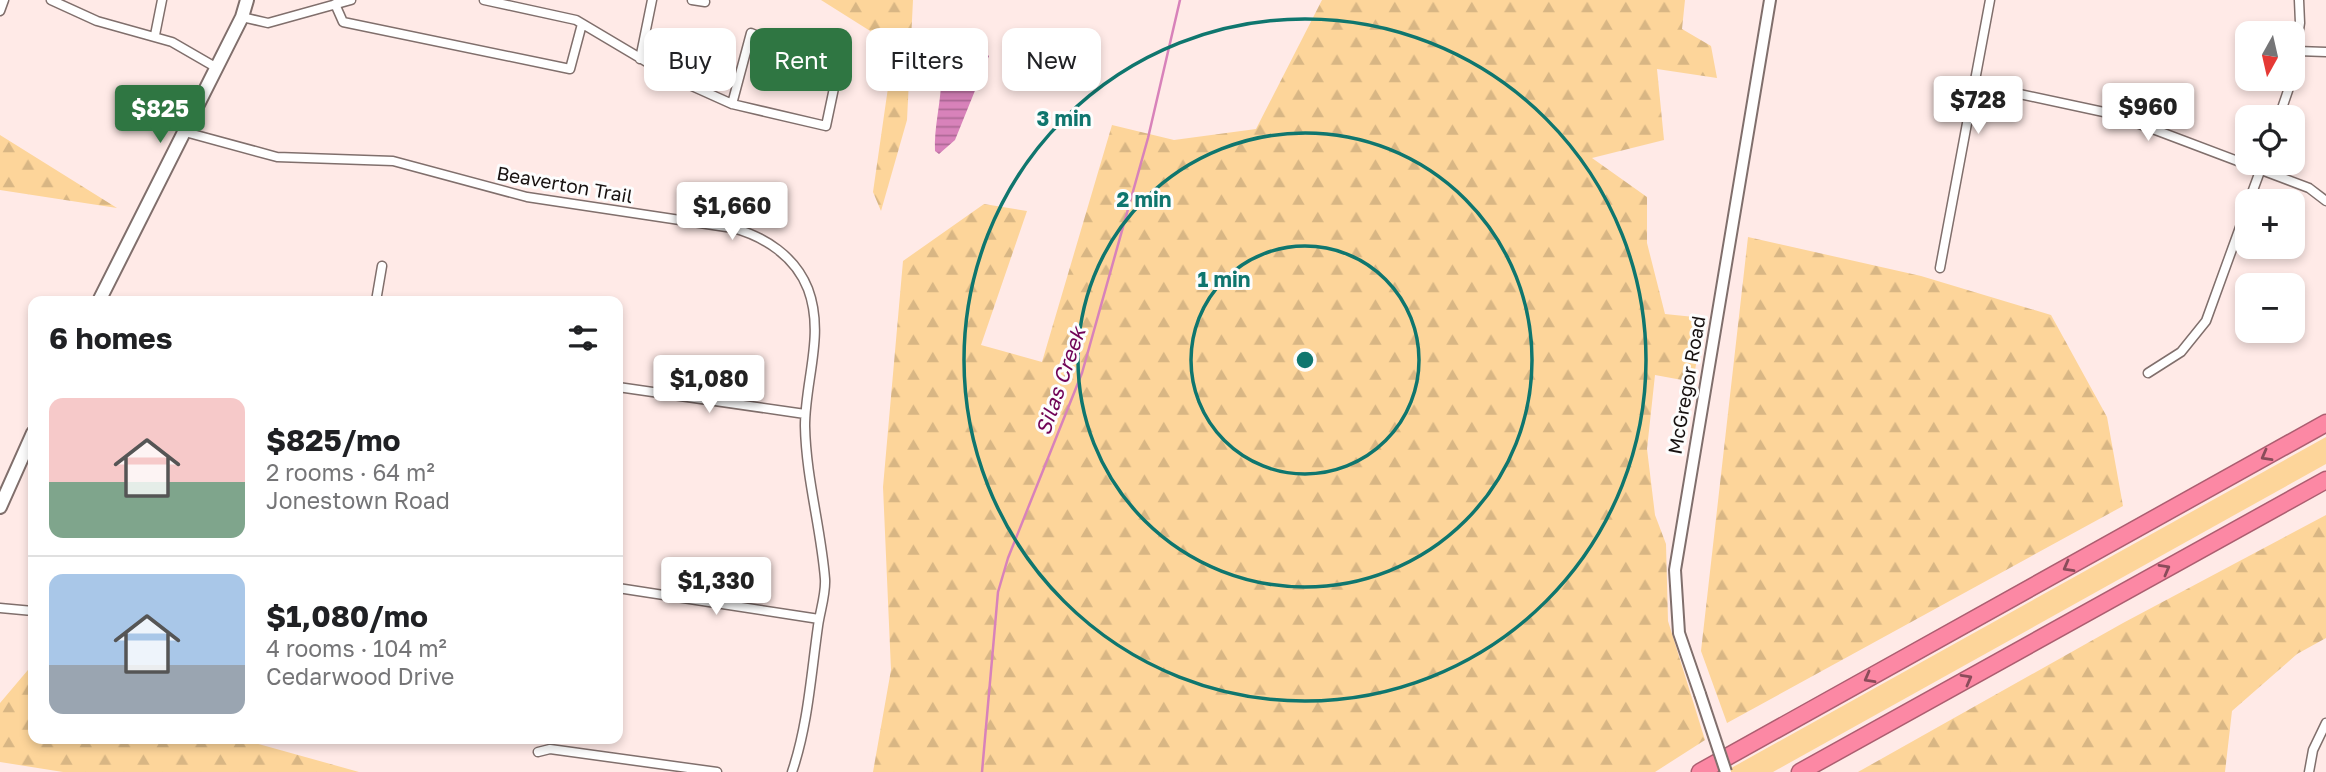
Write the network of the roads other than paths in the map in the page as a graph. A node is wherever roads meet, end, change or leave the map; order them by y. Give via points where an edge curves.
1 (4, 0) edge
2 (51, 0) edge
3 (162, 0) edge
4 (247, 0) edge
5 (351, 0) edge
6 (484, 0) edge
7 (551, 0) edge
8 (652, 0) edge
9 (692, 0) edge
10 (1770, 0) edge
11 (1989, 0) edge
12 (2299, 0) edge
13 (705, 2) dead end
14 (335, 4) junction
15 (0, 12) edge
16 (549, 12) junction
17 (242, 17) junction
18 (2298, 21) edge
19 (582, 24) junction
20 (155, 36) junction
21 (2305, 51) edge
22 (2326, 52) edge
23 (640, 59) junction
24 (216, 68) junction
25 (1973, 84) junction
26 (732, 104) junction
27 (185, 132) junction
28 (2235, 157) edge
29 (2280, 175) edge
30 (2326, 201) edge
31 (2235, 241) edge
32 (382, 266) dead end
33 (1940, 268) dead end
34 (102, 296) edge
35 (377, 296) edge
36 (2148, 373) dead end
37 (623, 388) edge
38 (805, 415) junction
39 (2326, 423) edge
40 (28, 444) edge
41 (2326, 480) edge
42 (0, 507) edge
43 (623, 589) edge
44 (0, 608) edge
45 (28, 611) edge
46 (819, 619) junction
47 (2326, 723) edge
48 (538, 752) dead end
49 (716, 772) edge
50 (792, 772) edge
51 (1700, 772) edge
52 (1727, 772) edge
53 (1800, 772) edge
54 (2309, 772) edge

1 - 15 street
2 - 20 street via 97,21
3 - 20 street
4 - 17 main road
5 - 14 street
6 - 16 street
7 - 16 street
8 - 23 street
9 - 13 street
10 - 52 street, McGregor Road, bridge via 1675,570 1679,634
11 - 25 street
12 - 18 street
14 - 17 street via 268,23
14 - 19 street via 343,22 570,69
16 - 19 street
17 - 24 main road
19 - 23 street
20 - 24 street
21 - 22 street
23 - 26 street
24 - 27 main road
25 - 28 street via 2113,114
25 - 33 street
26 - 26 street via 826,126 838,69 751,33
27 - 34 main road
27 - 38 street, Beaverton Trail via 276,158 415,165 527,197 733,228 761,237 785,256 809,292 814,348
29 - 30 street
31 - 36 street via 2206,321 2181,352
32 - 35 street
37 - 38 street
38 - 46 street, Beaverton Trail via 813,512 825,583
39 -> 51 highway
40 - 42 main road
53 -> 41 highway
43 - 46 street
44 - 45 street
46 - 50 street, Beaverton Trail via 804,728
47 - 54 street
48 - 49 street via 550,749

